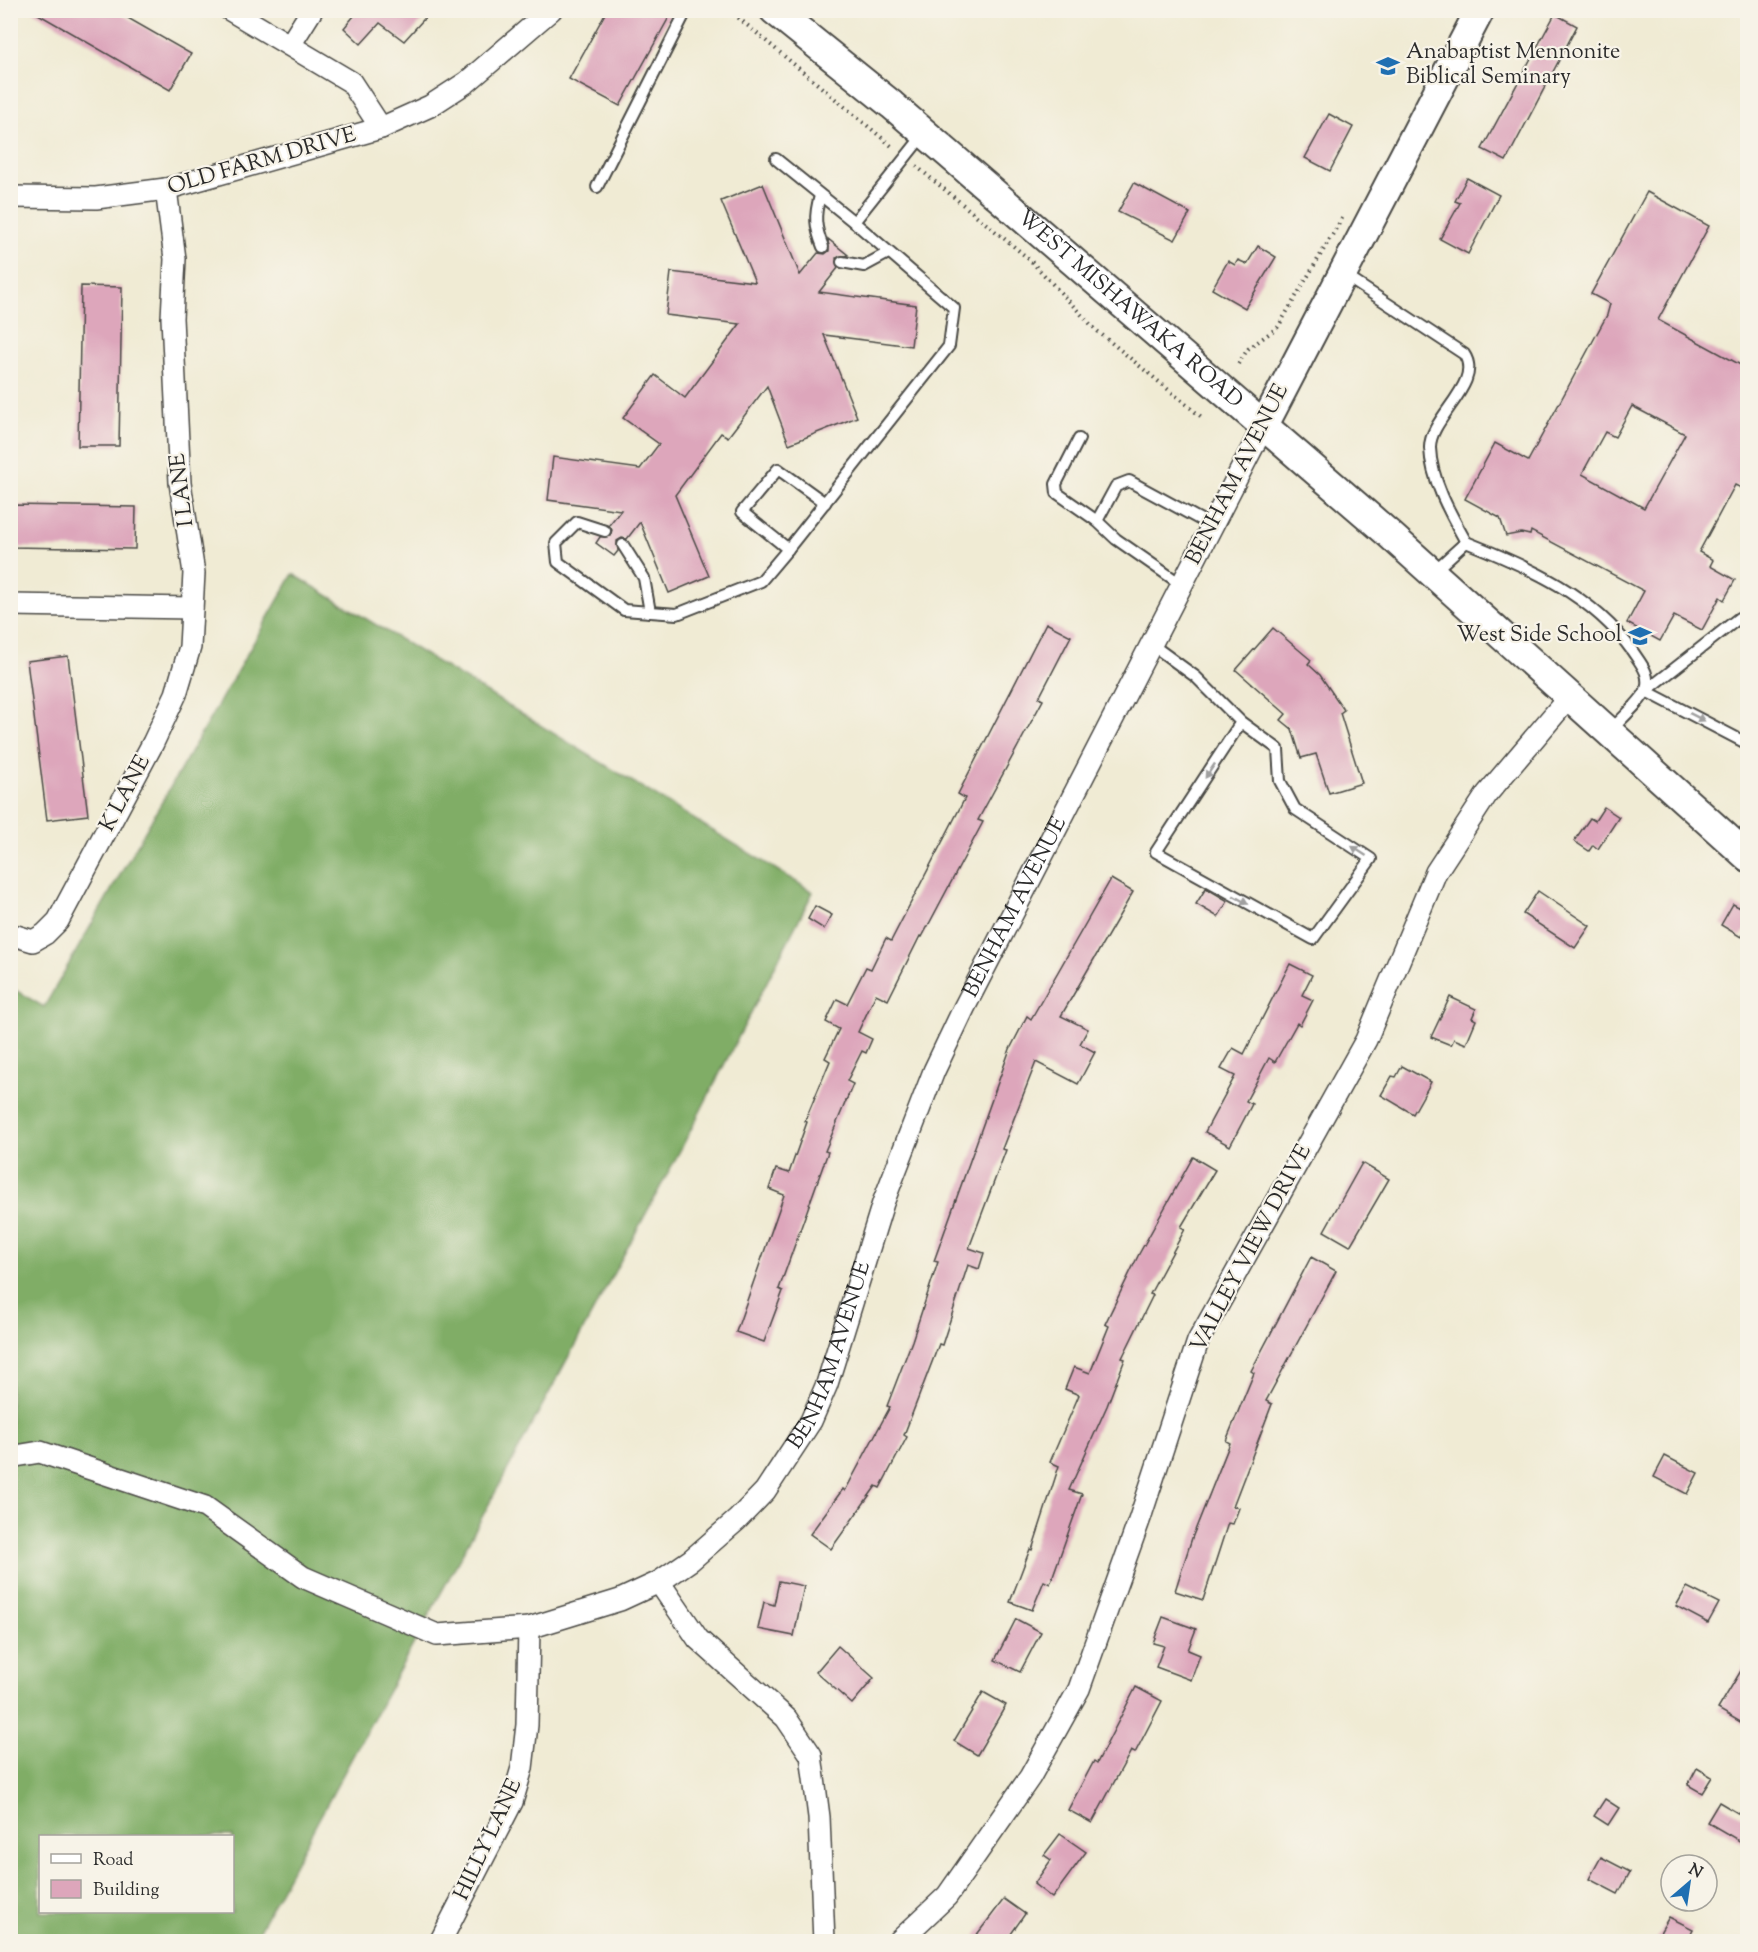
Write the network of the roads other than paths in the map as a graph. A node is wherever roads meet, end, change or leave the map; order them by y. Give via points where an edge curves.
1 (230, 10) edge
2 (312, 10) edge
3 (530, 10) edge
4 (551, 10) edge
5 (689, 10) edge
6 (774, 10) edge
7 (1480, 10) edge
8 (290, 45) junction
9 (495, 60) junction
10 (381, 128) junction
11 (924, 134) junction
12 (776, 159) dead end
13 (597, 187) dead end
14 (166, 189) junction
15 (820, 196) junction
16 (10, 198) edge
17 (854, 222) junction
18 (823, 247) dead end
19 (888, 254) junction
20 (842, 262) dead end
21 (1342, 274) junction
22 (1263, 427) junction
23 (1079, 439) dead end
24 (825, 503) junction
25 (1096, 521) junction
26 (1212, 526) junction
27 (605, 531) dead end
28 (1466, 542) junction
29 (623, 545) dead end
30 (788, 549) junction
31 (1432, 573) junction
32 (1182, 585) junction
33 (10, 605) edge
34 (192, 608) junction
35 (650, 612) junction
36 (1743, 617) edge
37 (1151, 644) junction
38 (1646, 691) junction
39 (1570, 696) junction
40 (1241, 722) junction
41 (1610, 731) junction
42 (1748, 744) edge
43 (1748, 857) edge
44 (10, 934) edge
45 (10, 1457) edge
46 (659, 1582) junction
47 (529, 1628) junction
48 (440, 1941) edge
49 (824, 1941) edge
50 (898, 1941) edge

1 - 8 street
2 - 8 street
3 - 9 street, OLD FARM DRIVE
4 - 9 street, OLD FARM DRIVE
5 - 13 lane
6 - 11 main road, WEST MISHAWAKA ROAD
7 - 21 main road, BENHAM AVENUE
8 - 10 street via 351,82
9 - 10 street, OLD FARM DRIVE via 430,106
10 - 14 street, OLD FARM DRIVE
11 - 17 lane
11 - 22 main road, WEST MISHAWAKA ROAD
12 - 15 lane
14 - 16 street, OLD FARM DRIVE via 96,198
14 - 34 street, I LANE via 175,259 172,318 178,464 194,573
15 - 17 lane
15 - 18 lane via 815,228
17 - 19 lane
19 - 20 lane via 864,266
19 - 24 lane via 954,308 950,346
21 - 22 main road, BENHAM AVENUE
21 - 28 lane via 1464,354 1470,362 1468,376 1430,446 1438,482
22 - 26 street, BENHAM AVENUE
22 - 31 main road, WEST MISHAWAKA ROAD
23 - 25 lane via 1056,484 1057,493
24 - 30 lane
24 - 30 lane via 778,468 742,512
25 - 26 lane via 1116,486 1129,481
25 - 32 lane
26 - 32 street, BENHAM AVENUE
27 - 35 lane via 577,522 556,543 558,562 624,610
28 - 31 lane
28 - 38 lane via 1530,568 1583,601 1618,631 1648,673
29 - 35 lane via 644,578
30 - 35 lane via 761,581 677,614
31 - 39 main road, WEST MISHAWAKA ROAD
32 - 37 street, BENHAM AVENUE
33 - 34 street
34 - 44 street, K LANE via 190,647 176,694 58,921 33,941
36 - 38 lane
37 - 40 lane via 1196,677
37 - 46 street, BENHAM AVENUE via 934,1071 883,1203 827,1384 811,1421 765,1491 691,1560
38 - 41 lane
38 -> 42 lane
39 - 41 main road, WEST MISHAWAKA ROAD
39 - 50 street, VALLEY VIEW DRIVE via 1487,794 1436,872 1366,1040 1198,1341 1079,1689 1030,1777 947,1896
40 -> 40 lane via 1156,852 1313,939 1371,859 1295,808 1280,781 1278,748
41 - 43 main road, WEST MISHAWAKA ROAD
45 - 47 street, BENHAM AVENUE via 40,1452 205,1507 303,1577 436,1635
46 - 47 street, BENHAM AVENUE via 620,1600
46 - 49 street via 698,1639 786,1718 811,1755 819,1817
47 - 48 street, HILLY LANE via 522,1768 512,1802

